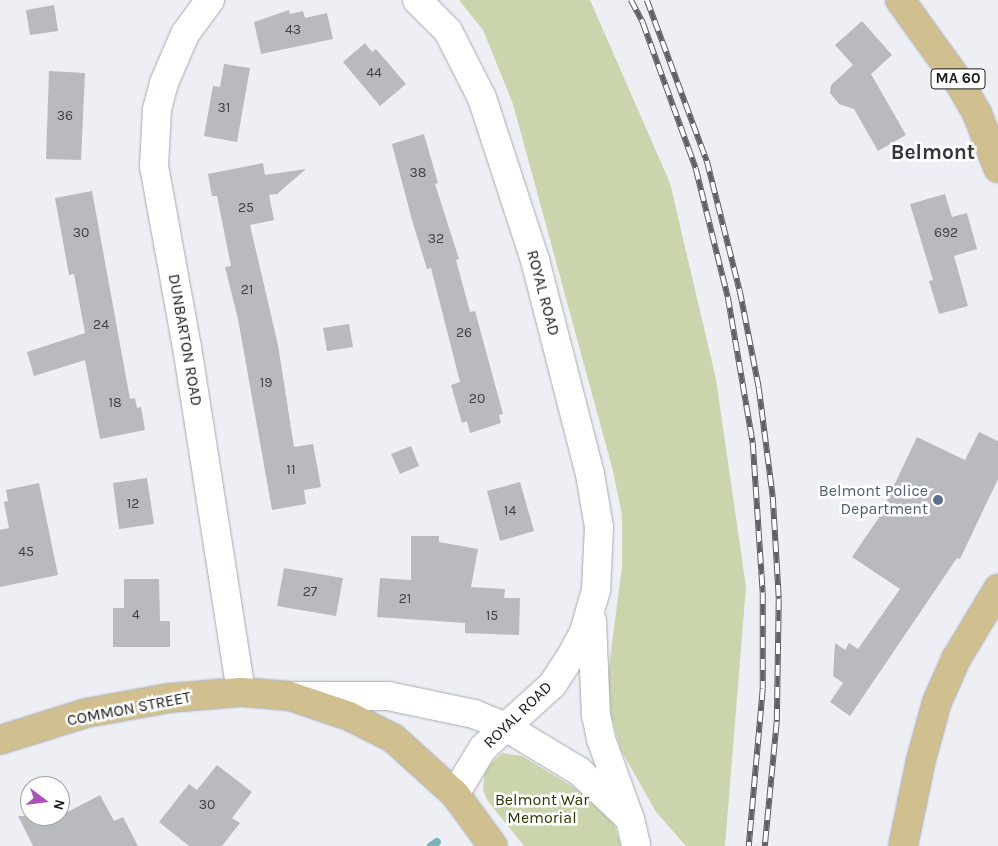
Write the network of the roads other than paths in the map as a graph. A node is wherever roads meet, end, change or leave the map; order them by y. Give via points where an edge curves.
1 (210, 0) edge
2 (417, 0) edge
3 (900, 0) edge
4 (998, 168) edge
5 (998, 589) edge
6 (592, 609) junction
7 (241, 692) junction
8 (290, 696) junction
9 (506, 727) junction
10 (0, 740) edge
11 (456, 794) junction
12 (630, 819) junction
13 (493, 846) edge
14 (636, 846) edge
15 (903, 846) edge

1 - 7 street, DUNBARTON ROAD via 185,34 164,84 157,110 154,166 188,347
2 - 6 street, ROYAL ROAD via 448,31 482,98 535,260 590,474 599,527 599,573
3 - 4 main road, MA 60 via 959,82 976,113
5 - 15 main road via 961,650 937,702
6 - 9 street, ROYAL ROAD via 563,670 529,709
6 - 12 street, ROYAL ROAD via 596,716
7 - 8 main road, COMMON STREET
7 - 10 main road, COMMON STREET via 169,698 86,713
8 - 9 street, COMMON STREET via 360,695 416,700 465,711
8 - 11 main road, COMMON STREET via 349,716 394,738
9 - 11 street, ROYAL ROAD via 474,759
9 - 12 street, COMMON STREET via 579,771
11 - 13 main road, COMMON STREET
12 - 14 street

